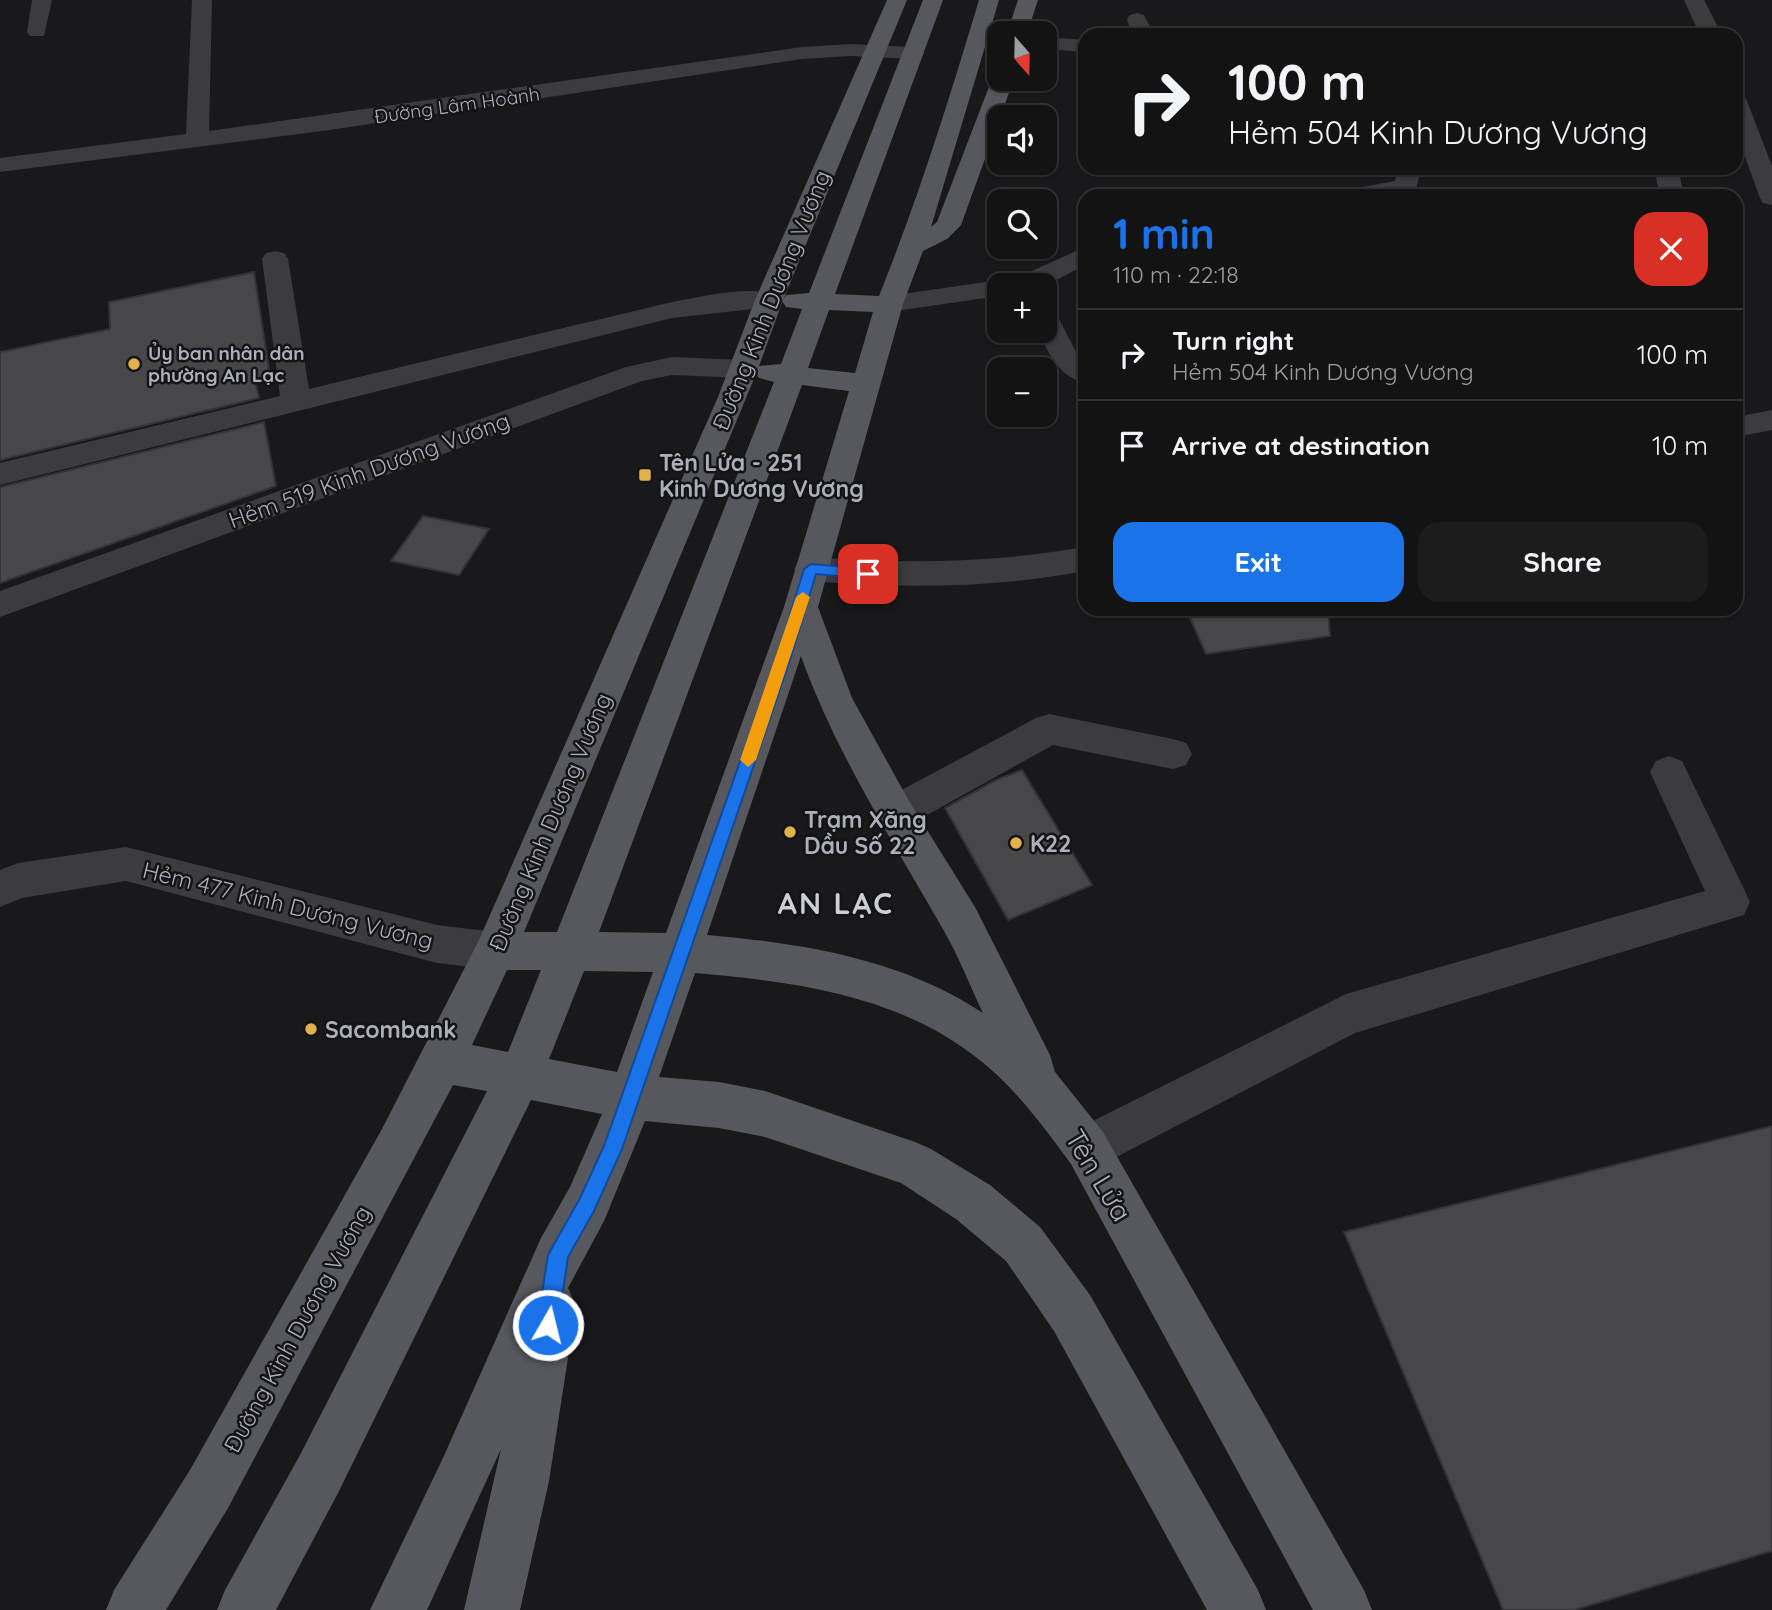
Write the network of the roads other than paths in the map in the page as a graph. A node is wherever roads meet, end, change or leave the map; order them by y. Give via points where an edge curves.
1 (42, 0) edge
2 (202, 0) edge
3 (897, 0) edge
4 (933, 0) edge
5 (989, 0) edge
6 (1028, 0) edge
7 (1694, 0) edge
8 (1021, 21) edge
9 (1708, 28) edge
10 (37, 32) dead end
11 (1057, 44) edge
12 (1078, 45) edge
13 (875, 50) junction
14 (913, 53) junction
15 (998, 91) edge
16 (1743, 120) edge
17 (197, 140) junction
18 (0, 165) edge
19 (1408, 178) edge
20 (1372, 189) edge
21 (1772, 198) edge
22 (912, 246) junction
23 (1078, 258) edge
24 (275, 259) dead end
25 (1049, 273) edge
26 (987, 290) edge
27 (769, 300) junction
28 (819, 302) junction
29 (889, 304) junction
30 (1057, 342) edge
31 (744, 369) junction
32 (1078, 369) edge
33 (792, 375) junction
34 (867, 384) junction
35 (296, 402) junction
36 (1772, 421) edge
37 (1743, 426) edge
38 (0, 474) edge
39 (1078, 560) edge
40 (811, 569) junction
41 (0, 604) edge
42 (801, 607) junction
43 (1173, 754) dead end
44 (1669, 772) dead end
45 (895, 813) junction
46 (6, 891) edge
47 (495, 951) junction
48 (572, 952) junction
49 (682, 954) junction
50 (442, 1061) junction
51 (520, 1076) junction
52 (1044, 1090) junction
53 (630, 1097) junction
54 (1087, 1148) junction
55 (558, 1255) junction
56 (134, 1610) edge
57 (245, 1610) edge
58 (398, 1610) edge
59 (492, 1610) edge
60 (1238, 1610) edge
61 (1344, 1610) edge

1 - 10 street
2 - 17 street
3 - 13 main road, Đường Kinh Dương Vương
4 - 14 main road, Đường Kinh Dương Vương
5 - 22 main road
6 - 8 main road
7 - 9 street
11 - 12 street
13 - 14 street, Đường Lâm Hoành
13 - 17 street, Đường Lâm Hoành via 802,53
13 - 27 main road, Đường Kinh Dương Vương
14 - 28 main road, Đường Kinh Dương Vương
15 - 22 main road via 948,225
16 - 21 street
17 - 18 street, Đường Lâm Hoành
19 - 20 street
22 - 29 main road
23 - 25 street
24 - 35 street
26 - 29 street
27 - 28 main road
27 - 31 main road, Đường Kinh Dương Vương
27 - 35 street via 672,310
28 - 29 main road
28 - 33 main road, Đường Kinh Dương Vương
29 - 34 main road
30 - 32 street via 1065,359
31 - 33 main road
31 - 41 street, Hẻm 519 Kinh Dương Vương via 672,366 636,373
31 - 47 main road, Đường Kinh Dương Vương
33 - 34 main road
33 - 48 main road, Đường Kinh Dương Vương
34 - 40 main road
35 - 38 street
36 - 37 street
39 - 40 street via 954,576
40 - 42 main road
42 - 45 main road via 835,700
42 - 49 main road
43 - 45 street via 1049,729
44 - 54 street via 1730,902 1346,1015
45 - 52 main road via 960,920
46 - 47 street, Hẻm 477 Kinh Dương Vương via 126,864 437,944
47 - 48 main road, Tên Lửa
47 - 50 main road, Đường Kinh Dương Vương
48 - 49 main road, Tên Lửa
48 - 51 main road, Đường Kinh Dương Vương
49 - 52 main road, Tên Lửa via 804,965 925,1000 999,1048
49 - 53 main road
50 - 51 main road
50 - 56 main road, Đường Kinh Dương Vương via 209,1489
51 - 53 main road
51 - 57 main road, Đường Kinh Dương Vương via 319,1474
52 - 54 main road, Tên Lửa
53 - 55 main road via 587,1205
53 - 60 main road via 719,1105 851,1141 915,1166 973,1202 1023,1244 1072,1313
54 - 61 main road, Tên Lửa
55 - 58 main road via 462,1477
55 - 59 main road via 522,1481

